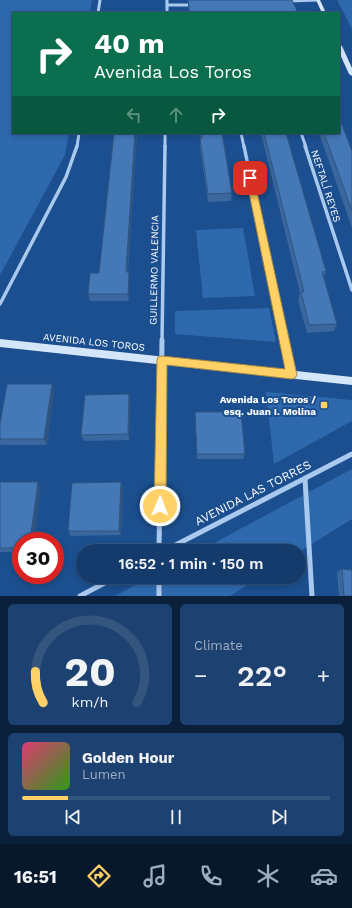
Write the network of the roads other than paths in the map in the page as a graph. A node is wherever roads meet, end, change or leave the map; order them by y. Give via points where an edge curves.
1 (100, 0) edge
2 (167, 0) edge
3 (318, 0) edge
4 (286, 1) edge
5 (199, 4) edge
6 (167, 5) junction
7 (98, 12) edge
8 (167, 12) edge
9 (324, 12) edge
10 (340, 48) edge
11 (352, 74) edge
12 (79, 134) edge
13 (165, 134) edge
14 (241, 134) edge
15 (301, 134) edge
16 (352, 290) edge
17 (0, 304) edge
18 (0, 343) edge
19 (162, 360) junction
20 (292, 375) junction
21 (352, 381) edge
22 (352, 454) edge
23 (305, 479) junction
24 (160, 544) edge
25 (178, 544) edge
26 (103, 584) edge
27 (159, 584) edge
28 (80, 596) edge
29 (159, 596) edge
30 (312, 596) edge

1 - 7 street
2 - 6 street
3 - 4 street
3 - 9 main road
5 - 6 street
6 - 8 street
10 - 11 main road
12 - 17 street via 66,177
13 - 19 street, GUILLERMO VALENCIA
14 - 20 street
15 - 16 street, NEFTALÍ REYES
18 - 19 main road, AVENIDA LOS TOROS
19 - 20 main road, AVENIDA LOS TOROS
19 - 24 street, GUILLERMO VALENCIA
20 - 21 main road, AVENIDA LOS TOROS
22 - 23 street, AVENIDA LAS TORRES
23 - 25 street, AVENIDA LAS TORRES
23 - 30 street
26 - 28 street
27 - 29 street

